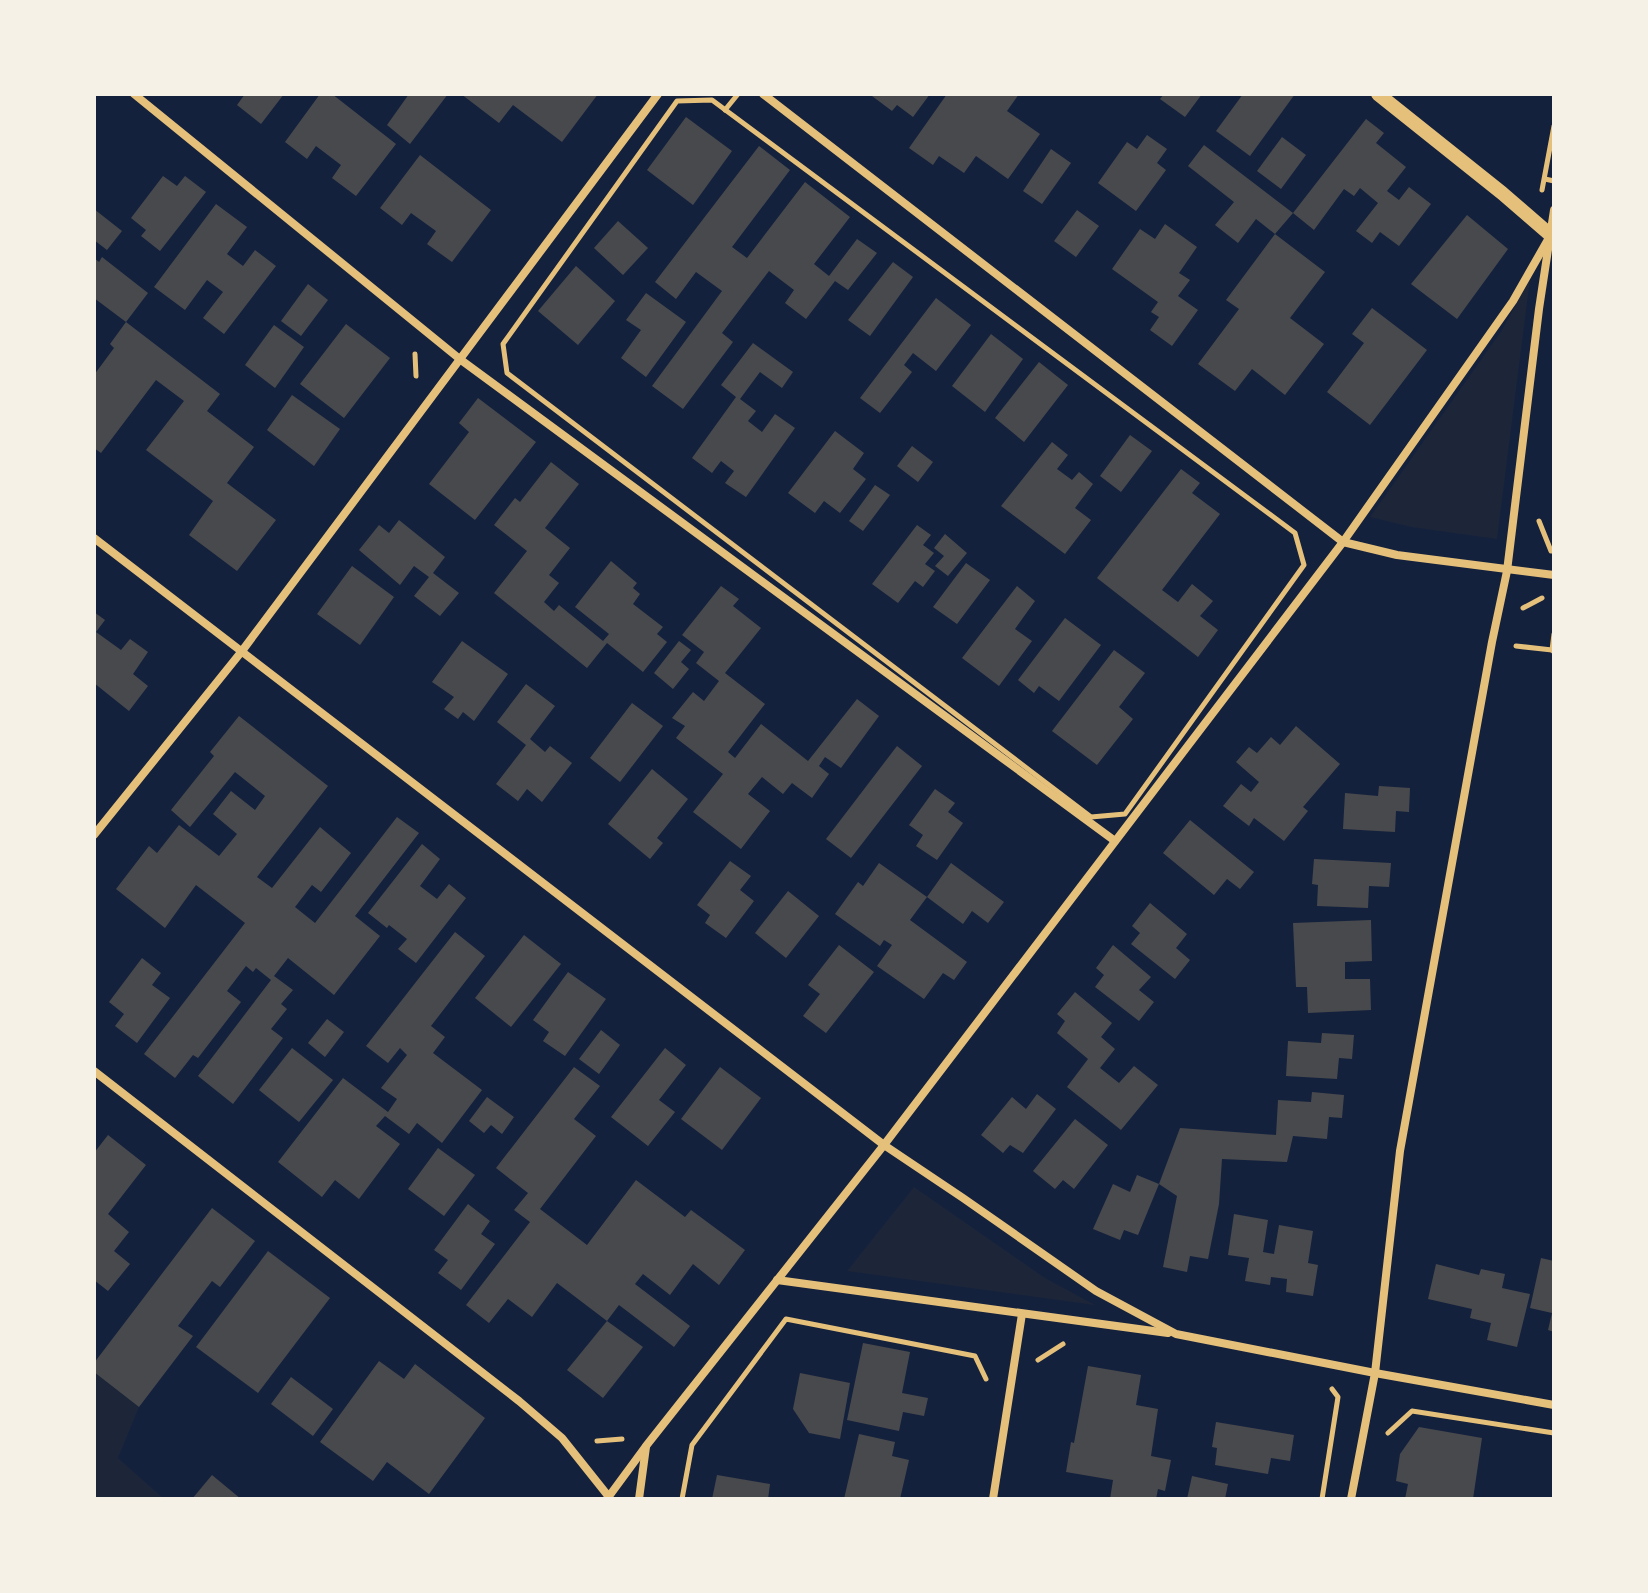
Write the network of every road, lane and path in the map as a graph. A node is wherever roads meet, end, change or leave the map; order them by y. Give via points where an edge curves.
1 (134, 94) edge
2 (658, 94) edge
3 (738, 94) edge
4 (763, 94) edge
5 (1378, 94) edge
6 (725, 110) junction
7 (1545, 179) dead end
8 (1554, 181) edge
9 (1554, 210) edge
10 (1552, 237) edge
11 (415, 350) dead end
12 (461, 360) junction
13 (417, 386) dead end
14 (94, 538) edge
15 (1343, 542) junction
16 (1507, 571) junction
17 (1554, 575) edge
18 (1554, 600) edge
19 (1516, 612) dead end
20 (1554, 634) edge
21 (242, 651) junction
22 (1554, 652) edge
23 (94, 835) edge
24 (1115, 841) junction
25 (94, 1071) edge
26 (884, 1145) junction
27 (777, 1280) junction
28 (1022, 1314) junction
29 (1176, 1334) junction
30 (1069, 1340) dead end
31 (975, 1356) dead end
32 (1038, 1361) dead end
33 (1375, 1373) junction
34 (1331, 1387) dead end
35 (1554, 1405) edge
36 (587, 1433) dead end
37 (1554, 1433) edge
38 (1384, 1437) dead end
39 (624, 1439) dead end
40 (646, 1446) junction
41 (608, 1498) edge
42 (639, 1499) edge
43 (682, 1499) edge
44 (993, 1499) edge
45 (1322, 1499) edge
46 (1351, 1499) edge

1 - 12 street
2 - 12 street
3 - 6 path
4 - 15 street
5 - 10 street
6 - 6 path via 712,100 677,101 503,344 507,373 1091,817 1125,814 1304,565 1295,533
7 - 8 path
9 - 10 street
10 - 15 street via 1513,301
10 - 16 street
11 - 13 path
12 - 21 street
12 - 24 street
14 - 21 street
15 - 16 street
15 - 24 street
16 - 17 street
16 - 33 street via 1400,1151
18 - 19 path via 1541,598
20 - 22 path
21 - 23 street
21 - 26 street
24 - 26 street
25 - 41 street via 519,1401 562,1438
26 - 27 street
26 - 29 street via 1096,1291
27 - 28 street
27 - 40 street
28 - 29 street
28 - 44 street
29 - 33 street
30 - 32 path
31 - 43 path via 786,1319 692,1445
33 - 35 street
33 - 46 street
34 - 45 path via 1338,1397
36 - 39 path via 598,1442
37 - 38 path via 1412,1411
40 - 41 street
40 - 42 street

